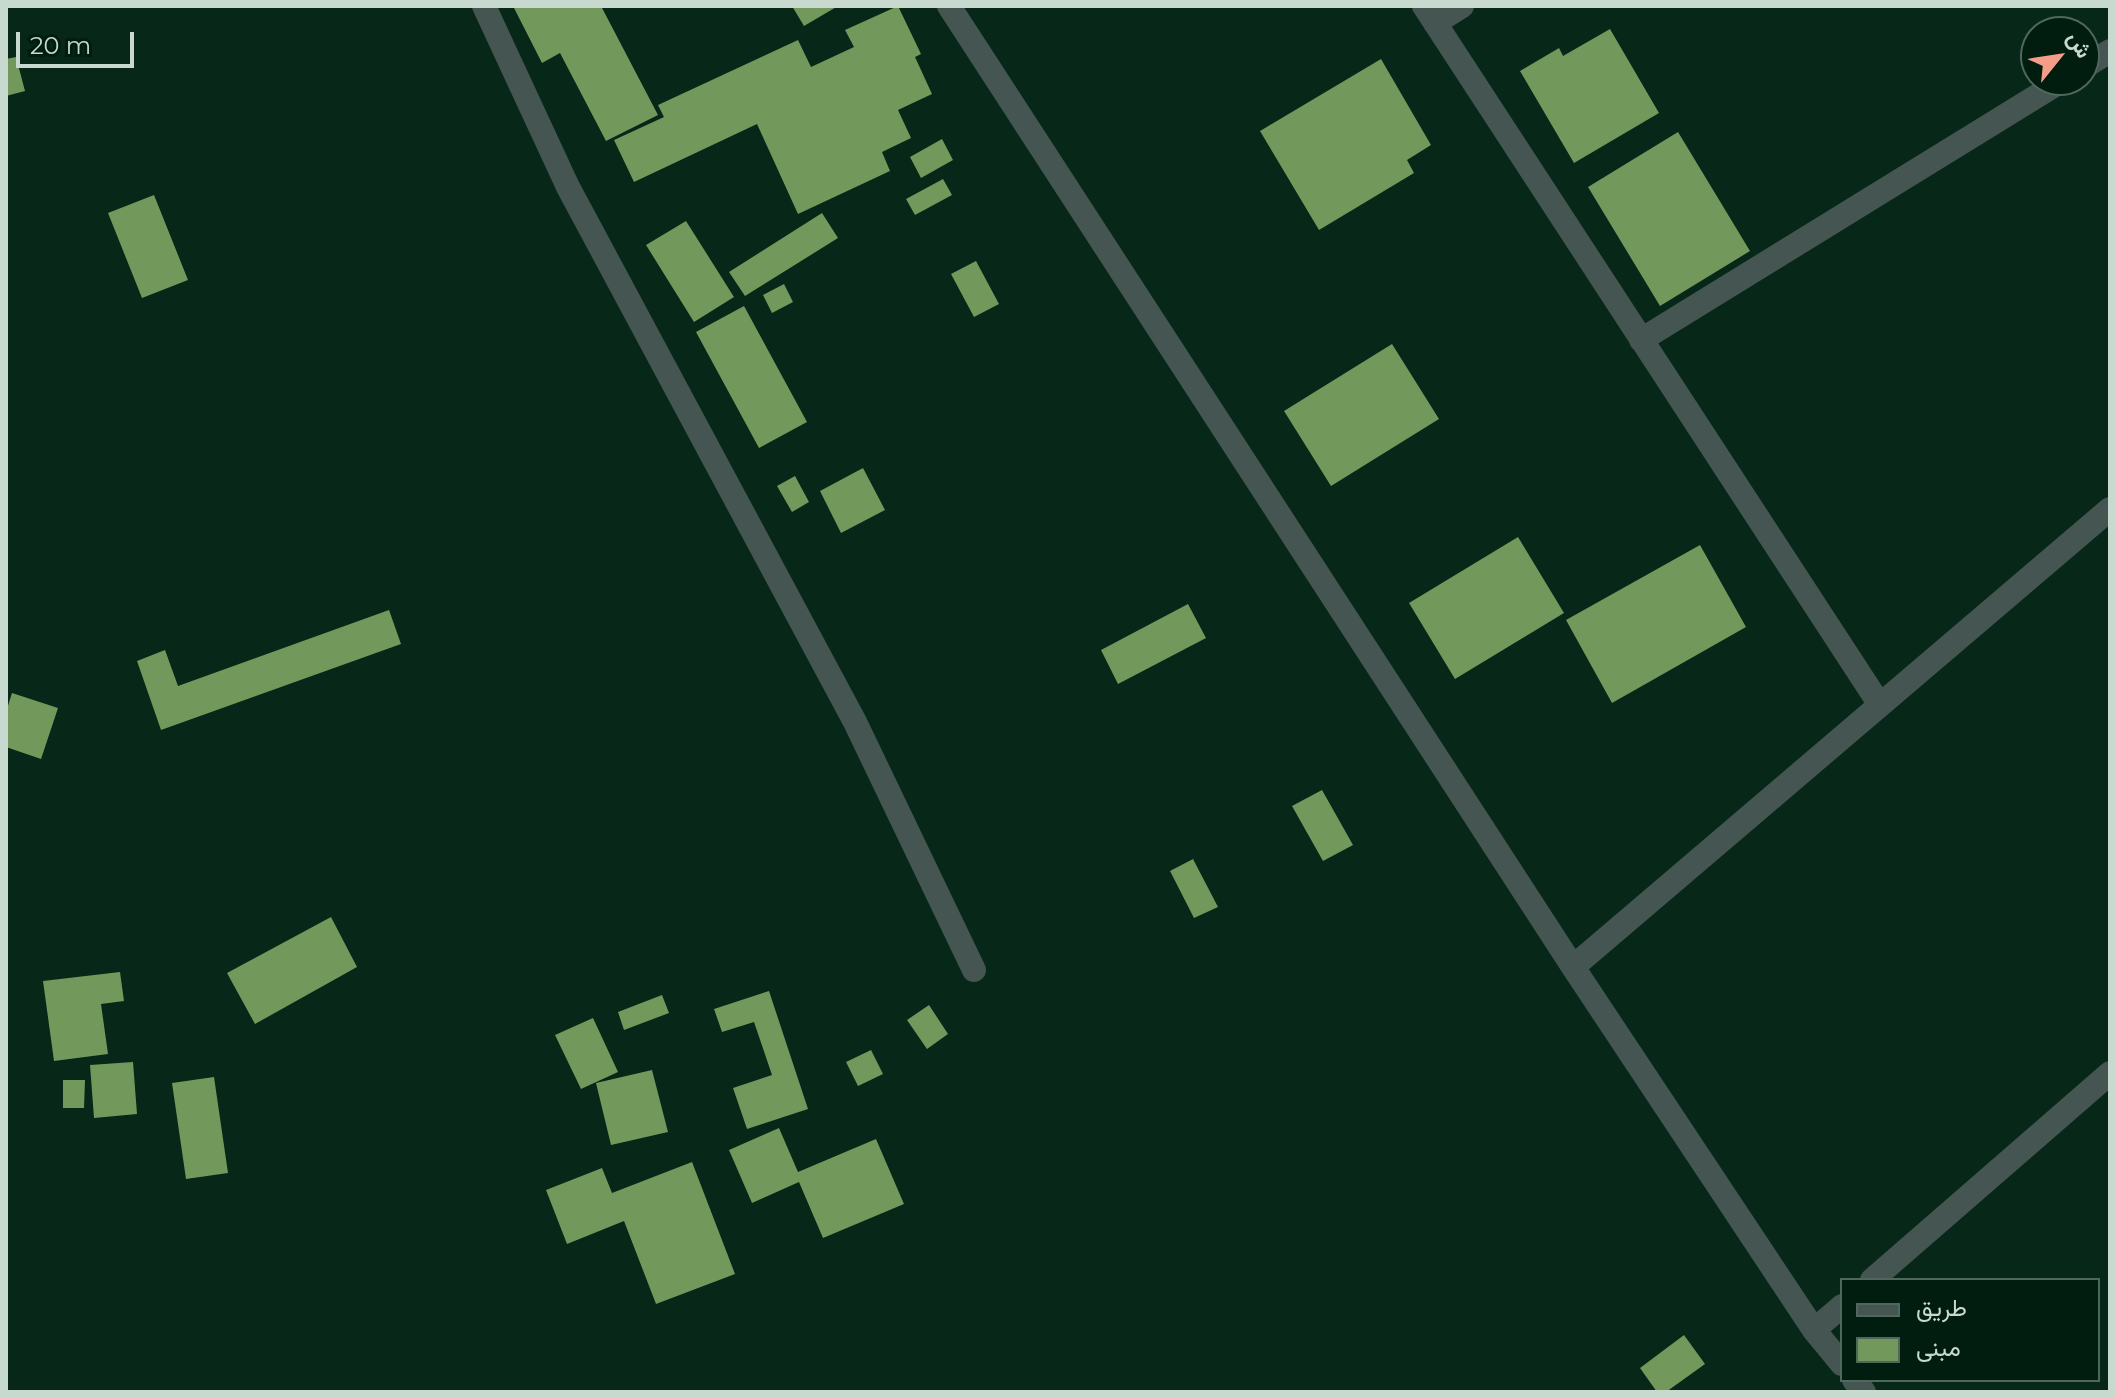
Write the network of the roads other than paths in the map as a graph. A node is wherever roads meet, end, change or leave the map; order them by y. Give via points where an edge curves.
1 (484, 6) edge
2 (949, 6) edge
3 (1462, 6) edge
4 (1429, 14) edge
5 (2037, 96) edge
6 (1641, 340) junction
7 (2110, 509) edge
8 (1880, 705) junction
9 (1573, 967) junction
10 (974, 970) dead end
11 (2110, 1073) edge
12 (1874, 1278) edge
13 (1840, 1308) edge
14 (1814, 1330) junction
15 (1840, 1362) edge

1 - 10 street via 568,187 855,722
2 - 9 street
3 - 4 street
4 - 6 street
5 - 6 street
6 - 8 street
7 - 8 street
8 - 9 street
9 - 14 street
11 - 12 street
13 - 14 street
14 - 15 street

